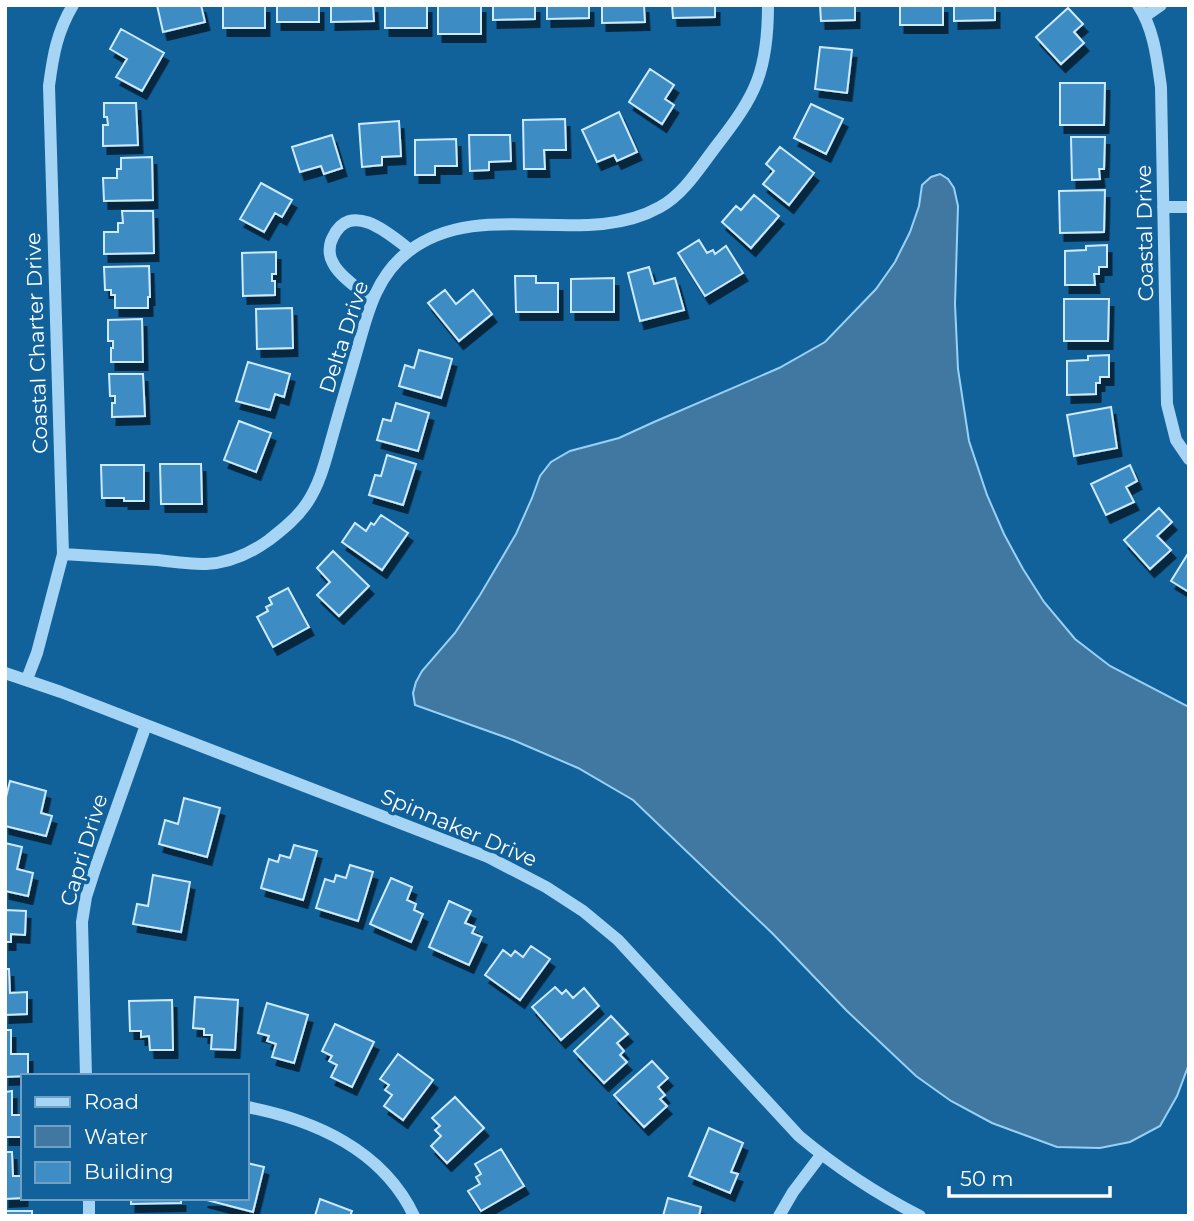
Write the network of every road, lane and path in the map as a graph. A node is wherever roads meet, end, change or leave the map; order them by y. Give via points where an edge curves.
1 (768, 5) edge
2 (1161, 5) edge
3 (72, 6) edge
4 (1141, 10) edge
5 (1163, 207) junction
6 (1189, 207) edge
7 (410, 250) junction
8 (373, 300) junction
9 (1189, 459) edge
10 (63, 554) junction
11 (5, 673) edge
12 (27, 680) junction
13 (146, 724) junction
14 (86, 1074) edge
15 (248, 1107) edge
16 (821, 1155) junction
17 (414, 1216) edge
18 (779, 1216) edge
19 (920, 1216) edge

1 - 7 street, Delta Drive via 764,62 756,88 681,192 661,207 632,219 600,224 453,229
2 - 4 street
3 - 10 street, Coastal Charter Drive via 53,53 49,86
4 - 5 street, Coastal Drive via 1157,53 1161,87
5 - 6 street
5 - 9 street, Coastal Drive via 1167,404 1176,440
7 - 8 street, Delta Drive via 386,273
7 - 8 street via 383,229 360,220 335,231 330,242 333,263
8 - 10 street, Delta Drive via 321,478 307,504 285,527 232,560 206,564
10 - 12 street, Coastal Charter Drive
11 - 12 street, Spinnaker Drive
12 - 13 street, Spinnaker Drive
13 - 14 street, Capri Drive via 86,897 82,922
13 - 16 street, Spinnaker Drive via 488,856 546,887 618,940
15 - 17 street via 302,1122 356,1149 405,1197
16 - 18 street
16 - 19 street, Spinnaker Drive

